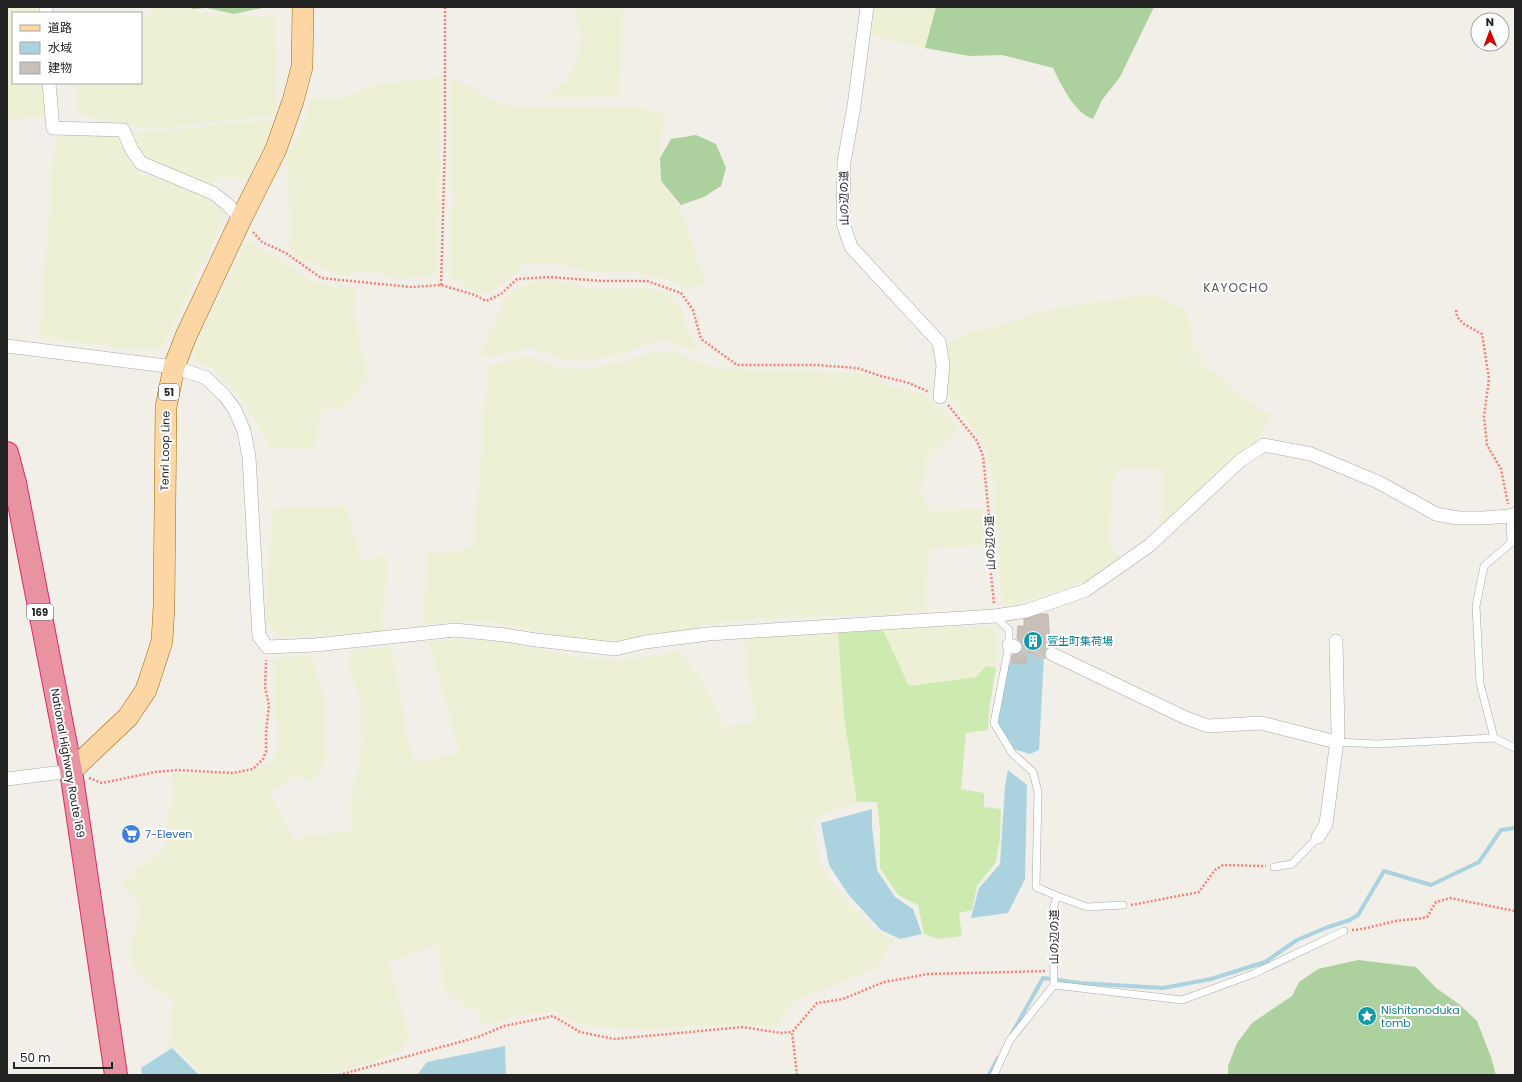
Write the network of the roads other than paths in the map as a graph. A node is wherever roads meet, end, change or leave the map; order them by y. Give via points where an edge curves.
1 (303, 7) edge
2 (867, 7) edge
3 (49, 84) edge
4 (241, 219) junction
5 (7, 346) edge
6 (174, 367) junction
7 (940, 397) road end
8 (7, 453) edge
9 (1513, 515) edge
10 (995, 616) junction
11 (1336, 641) dead end
12 (1052, 654) tunnel mouth
13 (1494, 738) junction
14 (1336, 742) junction
15 (1515, 748) edge
16 (71, 771) junction
17 (7, 779) edge
18 (1318, 837) joint
19 (1274, 867) road end
20 (1057, 896) junction
21 (1123, 905) road end
22 (1344, 931) road end
23 (1054, 985) junction
24 (116, 1075) edge
25 (994, 1075) edge

1 - 4 main road, Tenri Loop Line / 51 via 302,67 293,101 276,149
2 - 7 street, 山の辺の道 via 844,162 843,223 851,247 939,342 943,366
3 - 4 street via 53,128 123,130 141,163 213,193
4 - 6 main road, Tenri Loop Line / 51
5 - 6 street
6 - 10 street via 206,378 235,410 244,431 249,457 259,636 267,647 315,645 455,630 615,649 645,642 708,634
6 - 16 main road, Tenri Loop Line / 51 via 166,407 162,641 146,690 128,717
8 - 16 highway, National Highway Route 169 / 169
9 - 10 street via 1458,518 1436,514 1378,482 1311,454 1264,445 1242,460 1150,546 1086,590 1026,611
9 - 13 lane via 1511,543 1484,566 1476,606 1480,683
10 - 20 lane, 山の辺の道 via 1009,630 1012,646 994,723 1012,753 1033,772 1038,792 1036,887
11 - 14 street
12 - 14 street via 1208,726 1261,723
13 - 14 lane via 1377,744
13 - 15 lane
14 - 18 street via 1326,824
16 - 17 street
16 - 24 highway, National Highway Route 169 / 169
18 - 19 lane via 1292,864
20 - 21 lane via 1087,907
20 - 23 lane, 山の辺の道 via 1053,909
22 - 23 lane via 1253,974 1182,1000
23 - 25 lane via 1010,1040

